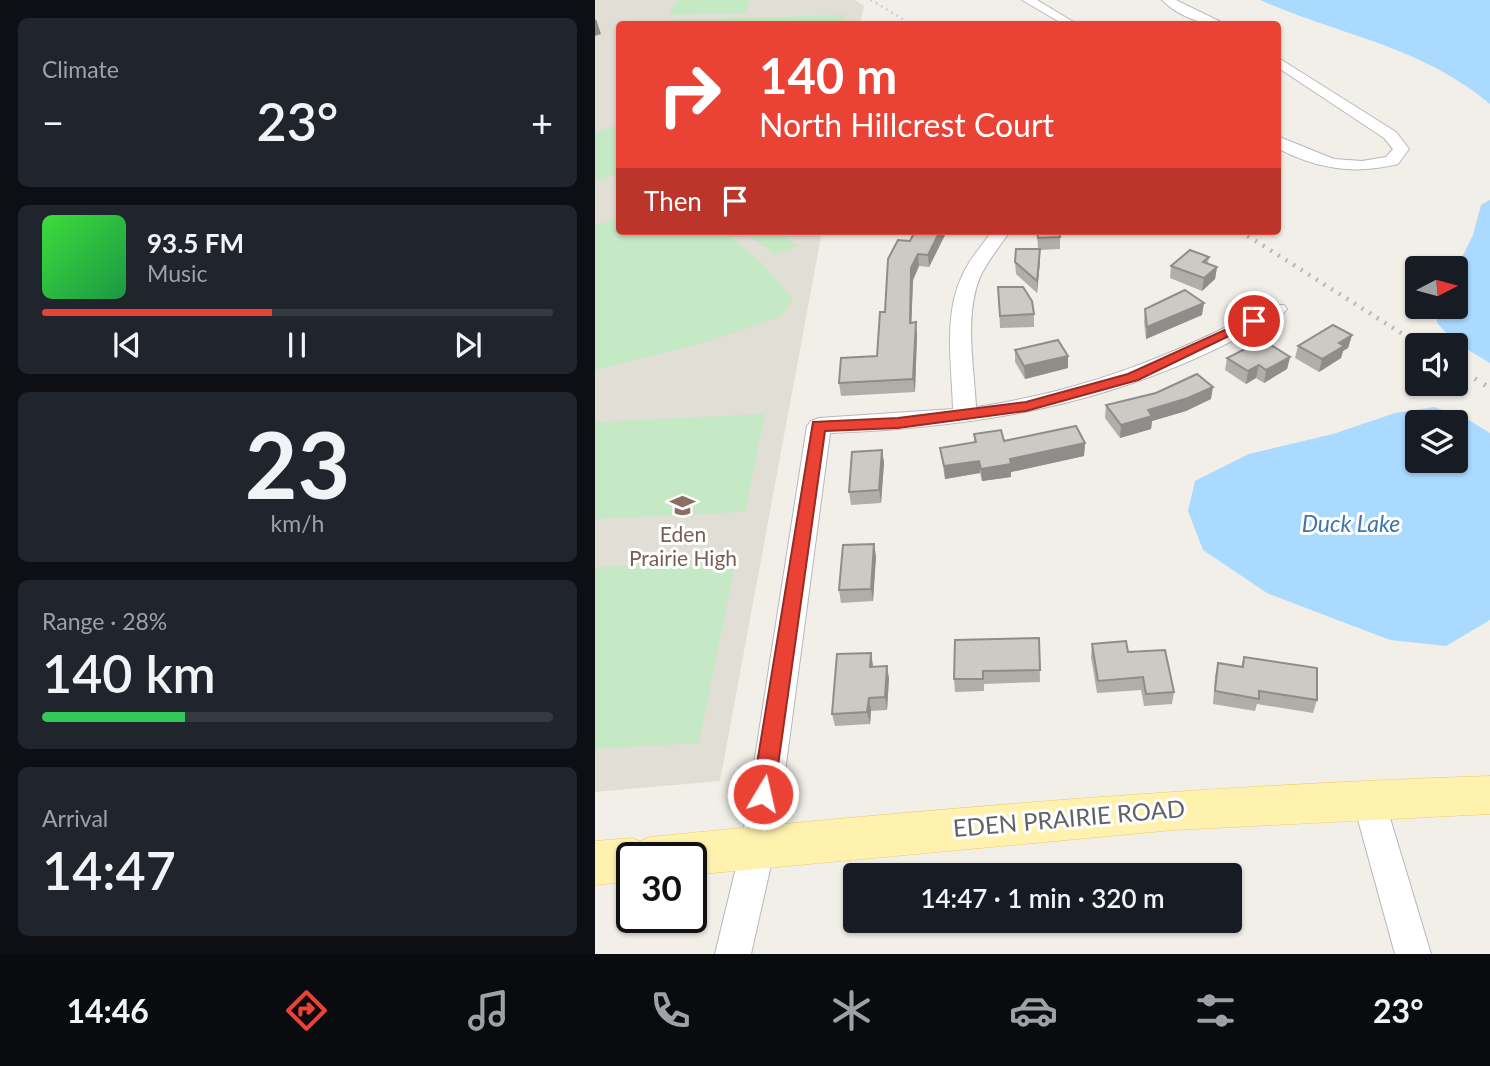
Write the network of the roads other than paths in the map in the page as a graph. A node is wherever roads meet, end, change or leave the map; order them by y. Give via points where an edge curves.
1 (1028, 0) edge
2 (1168, 0) edge
3 (1066, 21) edge
4 (1211, 21) edge
5 (1281, 64) edge
6 (1281, 143) edge
7 (998, 235) edge
8 (1277, 309) dead end
9 (965, 415) junction
10 (1490, 795) edge
11 (1368, 798) junction
12 (758, 846) junction
13 (707, 852) edge
14 (616, 861) edge
15 (595, 863) edge
16 (733, 954) edge
17 (1413, 954) edge

1 - 3 street
2 - 4 street
5 - 6 street via 1398,142 1401,149 1399,156 1381,165 1328,164
7 - 9 street via 967,283 963,306
8 - 9 street via 1133,377 1026,407
9 - 12 street via 818,426
10 - 11 main road, EDEN PRAIRIE ROAD
11 - 12 main road, EDEN PRAIRIE ROAD via 1036,820
11 - 17 street
12 - 13 main road, EDEN PRAIRIE ROAD
12 - 16 street
14 - 15 main road

